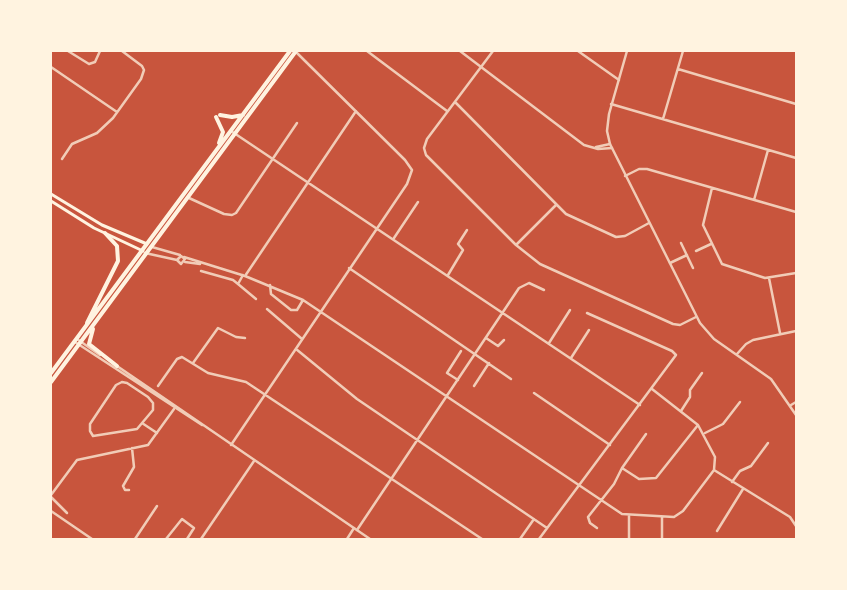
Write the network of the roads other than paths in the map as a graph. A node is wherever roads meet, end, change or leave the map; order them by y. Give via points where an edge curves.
1 (68, 51) edge
2 (100, 51) edge
3 (122, 51) edge
4 (290, 51) edge
5 (296, 51) edge
6 (367, 51) edge
7 (460, 51) edge
8 (493, 51) edge
9 (578, 51) edge
10 (627, 51) edge
11 (683, 51) edge
12 (51, 67) edge
13 (481, 67) junction
14 (678, 69) junction
15 (619, 80) junction
16 (456, 102) junction
17 (611, 104) junction
18 (796, 104) edge
19 (356, 111) junction
20 (447, 111) junction
21 (117, 112) junction
22 (243, 115) junction
23 (663, 119) junction
24 (297, 123) dead end
25 (232, 129) junction
26 (237, 134) junction
27 (610, 144) junction
28 (594, 148) junction
29 (612, 148) junction
30 (768, 150) junction
31 (213, 153) junction
32 (796, 158) edge
33 (62, 159) dead end
34 (273, 159) junction
35 (625, 176) junction
36 (308, 182) junction
37 (712, 188) junction
38 (51, 194) edge
39 (189, 198) junction
40 (754, 200) junction
41 (51, 201) edge
42 (418, 202) dead end
43 (556, 205) junction
44 (796, 212) edge
45 (649, 223) junction
46 (378, 228) junction
47 (467, 230) dead end
48 (105, 233) junction
49 (394, 239) junction
50 (681, 243) dead end
51 (711, 244) junction
52 (148, 245) junction
53 (516, 245) junction
54 (696, 251) dead end
55 (143, 252) junction
56 (687, 255) junction
57 (183, 256) junction
58 (177, 260) junction
59 (185, 262) junction
60 (670, 264) junction
61 (209, 266) junction
62 (349, 268) junction
63 (693, 268) dead end
64 (201, 270) dead end
65 (796, 273) edge
66 (448, 275) junction
67 (244, 276) junction
68 (769, 278) junction
69 (238, 284) junction
70 (270, 285) junction
71 (544, 290) dead end
72 (256, 299) dead end
73 (303, 300) junction
74 (267, 308) dead end
75 (570, 310) dead end
76 (321, 311) junction
77 (503, 313) junction
78 (587, 314) dead end
79 (696, 317) junction
80 (87, 325) junction
81 (95, 325) junction
82 (588, 330) dead end
83 (796, 331) edge
84 (780, 334) junction
85 (245, 338) dead end
86 (486, 338) junction
87 (302, 339) junction
88 (504, 340) dead end
89 (78, 342) junction
90 (549, 343) junction
91 (296, 348) junction
92 (461, 352) dead end
93 (475, 354) junction
94 (737, 354) junction
95 (571, 358) junction
96 (193, 363) junction
97 (489, 364) junction
98 (117, 366) junction
99 (51, 373) edge
100 (702, 373) dead end
101 (511, 379) dead end
102 (458, 380) junction
103 (51, 382) edge
104 (158, 386) dead end
105 (474, 386) dead end
106 (652, 389) junction
107 (534, 393) dead end
108 (265, 394) junction
109 (448, 396) junction
110 (740, 402) dead end
111 (796, 402) edge
112 (640, 405) junction
113 (791, 405) junction
114 (174, 409) junction
115 (680, 411) junction
116 (796, 415) edge
117 (142, 423) junction
118 (202, 425) junction
119 (698, 425) junction
120 (158, 433) junction
121 (704, 433) junction
122 (646, 434) dead end
123 (418, 440) junction
124 (768, 443) dead end
125 (231, 445) junction
126 (610, 445) junction
127 (132, 448) junction
128 (254, 460) junction
129 (622, 468) junction
130 (714, 470) junction
131 (392, 478) junction
132 (732, 482) junction
133 (580, 484) junction
134 (743, 489) junction
135 (129, 490) dead end
136 (51, 496) edge
137 (602, 500) junction
138 (157, 506) dead end
139 (51, 512) edge
140 (67, 513) dead end
141 (628, 516) junction
142 (662, 517) junction
143 (534, 520) junction
144 (796, 526) edge
145 (547, 528) junction
146 (597, 528) dead end
147 (356, 529) junction
148 (717, 531) dead end
149 (92, 539) edge
150 (134, 539) edge
151 (166, 539) edge
152 (187, 539) edge
153 (201, 539) edge
154 (348, 539) edge
155 (370, 539) edge
156 (482, 539) edge
157 (520, 539) edge
158 (539, 539) edge
159 (629, 539) edge
160 (662, 539) edge

1 - 2 street via 89,64 94,63
3 - 21 street via 144,70
4 - 22 main road
5 - 19 street
5 - 26 main road
6 - 20 street
7 - 13 street
8 - 13 street
9 - 15 street
10 - 15 street
11 - 14 street
12 - 21 street
13 - 16 street
13 - 28 street via 584,145
14 - 18 street
14 - 23 street
15 - 17 street
16 - 20 street
16 - 43 street
17 - 23 street
17 - 27 street via 607,123
19 - 36 street
19 - 46 street via 412,170 407,184
20 - 53 street via 424,148 435,164
21 - 33 street via 97,133 72,144
22 - 25 main road
22 - 31 main road via 218,116 223,132
23 - 30 street
24 - 34 street
25 - 26 street
25 - 31 main road
26 - 34 street
26 - 39 main road
27 - 28 street
27 - 29 street
28 - 29 street
29 - 35 street
30 - 32 street
30 - 40 street
31 - 52 main road
34 - 36 street
34 - 39 street via 239,210 232,215
35 - 37 street via 647,169
35 - 45 street
36 - 46 street
36 - 67 street
37 - 40 street
37 - 51 street via 703,225
38 - 52 main road via 102,225
39 - 52 main road
40 - 44 street
41 - 48 main road
42 - 49 street
43 - 45 street via 573,218 616,237 625,236
43 - 53 street
45 - 60 street
46 - 49 street
46 - 62 street
47 - 66 street via 458,244 463,250
48 - 55 main road
48 - 80 main road via 117,246 118,261
49 - 66 street
50 - 56 street
51 - 54 street
51 - 68 street via 724,266
52 - 55 main road
52 - 57 street
53 - 79 street via 559,274 673,324 680,325
55 - 58 street
55 - 80 main road
55 - 81 main road
56 - 60 street
56 - 63 street
57 - 58 street
57 - 59 street
57 - 61 street
58 - 59 street via 180,264
59 - 61 street
60 - 79 street
61 - 67 street
62 - 76 street
62 - 93 street
64 - 69 street
65 - 68 street
66 - 77 street
67 - 69 street
67 - 70 street
68 - 84 street
69 - 72 street
70 - 73 street
70 - 73 street via 271,294 291,310 297,310
71 - 77 street via 525,283
73 - 76 street
74 - 87 street
75 - 90 street
76 - 87 street
76 - 109 street
77 - 86 street
77 - 90 street
78 - 106 street via 675,353
79 - 94 street via 709,335
80 - 89 main road
81 - 89 main road
81 - 98 main road via 89,344
82 - 95 street
83 - 84 street
84 - 94 street via 749,342
85 - 96 street via 218,328
86 - 88 street via 498,346
86 - 93 street
87 - 91 street
89 - 98 street
89 - 99 main road
89 - 103 main road
89 - 114 street
90 - 95 street
91 - 108 street
91 - 123 street via 346,391
92 - 102 street via 447,373
93 - 97 street
93 - 102 street
94 - 113 street via 771,379
95 - 112 street
96 - 104 street via 184,358 176,359
96 - 108 street via 210,374 244,381
97 - 101 street
97 - 105 street
98 - 118 street
100 - 115 street
102 - 109 street
106 - 112 street
106 - 115 street
107 - 126 street
108 - 125 street
108 - 131 street
109 - 123 street
109 - 133 street
110 - 121 street via 723,424
111 - 113 street
112 - 126 street
113 - 116 street
114 - 118 street
114 - 120 street
115 - 119 street
117 - 117 street via 153,410 153,404 146,395 122,382 116,385 90,424 90,431 96,437 137,429
117 - 120 street
118 - 125 street
119 - 121 street
119 - 129 street via 659,477 639,478
120 - 127 street via 146,446
121 - 130 street via 715,457
122 - 129 street
123 - 131 street
123 - 143 street
124 - 132 street via 751,466 740,470
125 - 128 street
126 - 133 street
127 - 135 street via 134,467 123,486
127 - 136 street via 77,460
128 - 147 street
128 - 153 street
129 - 137 street
130 - 132 street
130 - 142 street via 680,514
131 - 147 street
131 - 156 street
132 - 134 street
133 - 137 street
133 - 145 street
134 - 144 street via 790,517
134 - 148 street
136 - 140 street
137 - 141 street
137 - 146 street via 588,519
138 - 150 street
139 - 149 street
141 - 142 street
141 - 159 street
142 - 160 street
143 - 145 street
143 - 157 street
145 - 158 street
147 - 154 street
147 - 155 street
151 - 152 street via 182,519 194,528

